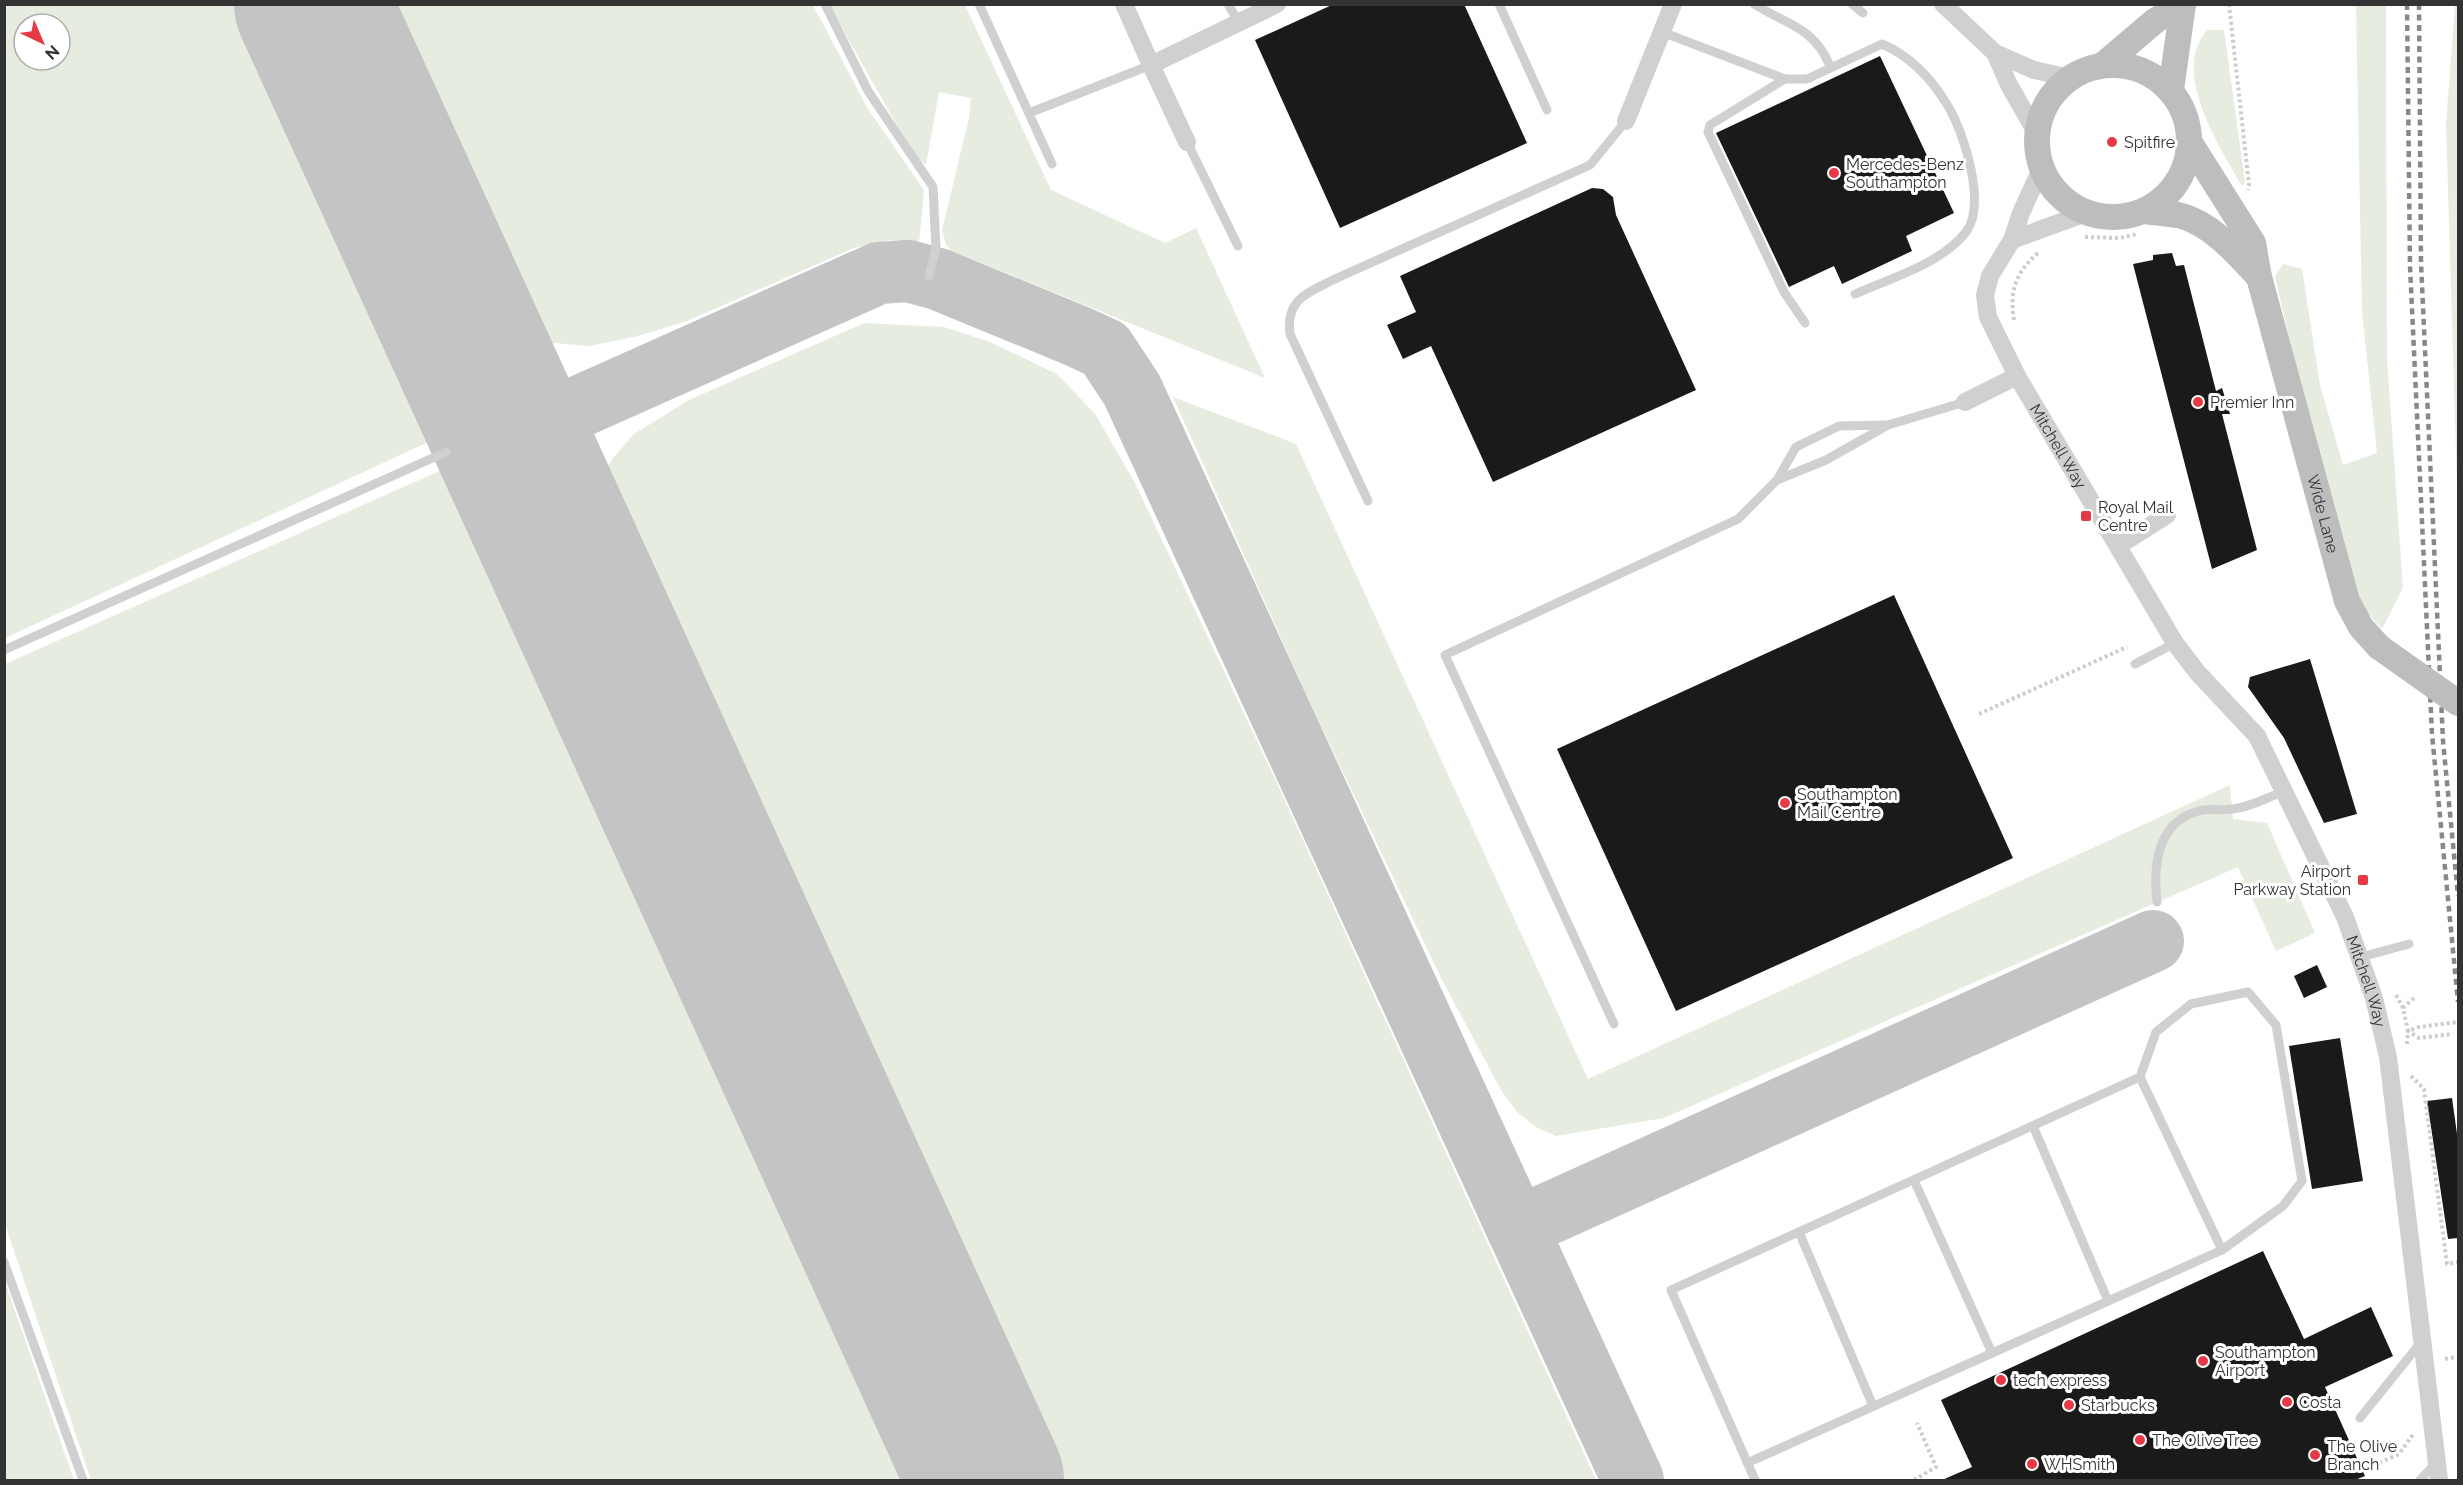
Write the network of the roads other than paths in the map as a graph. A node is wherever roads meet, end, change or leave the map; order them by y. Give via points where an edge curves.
1 (825, 4) edge
2 (979, 4) edge
3 (1124, 4) edge
4 (1228, 4) edge
5 (1277, 4) edge
6 (1499, 4) edge
7 (1673, 4) edge
8 (1754, 4) edge
9 (1852, 4) edge
10 (2183, 5) edge
11 (1950, 7) edge
12 (1863, 13) dead end
13 (1239, 23) junction
14 (1662, 32) junction
15 (1995, 53) junction
16 (1151, 65) junction
17 (2103, 65) junction
18 (1830, 66) junction
19 (1785, 78) junction
20 (2070, 78) junction
21 (2170, 90) junction
22 (1547, 110) dead end
23 (1029, 113) junction
24 (1626, 121) joint
25 (2037, 134) junction
26 (1187, 142) joint
27 (2190, 143) junction
28 (1052, 164) dead end
29 (2041, 169) junction
30 (2086, 213) junction
31 (2144, 222) junction
32 (2012, 240) junction
33 (1238, 246) dead end
34 (929, 276) dead end
35 (2259, 277) junction
36 (1855, 294) dead end
37 (1805, 323) dead end
38 (2017, 376) junction
39 (1965, 402) joint
40 (1888, 425) junction
41 (446, 452) dead end
42 (1777, 480) junction
43 (1368, 501) dead end
44 (2167, 515) dead end
45 (2118, 546) junction
46 (2175, 643) junction
47 (4, 650) edge
48 (2135, 664) dead end
49 (2458, 703) edge
50 (2284, 791) junction
51 (2157, 902) dead end
52 (2409, 944) dead end
53 (2361, 957) junction
54 (1614, 1024) dead end
55 (2140, 1077) junction
56 (2033, 1126) junction
57 (1914, 1180) junction
58 (1799, 1232) junction
59 (2222, 1250) junction
60 (4, 1262) edge
61 (2108, 1301) junction
62 (2422, 1341) junction
63 (1992, 1353) junction
64 (1873, 1406) junction
65 (2360, 1418) dead end
66 (2438, 1461) junction
67 (1747, 1463) junction
68 (83, 1480) edge
69 (1755, 1480) edge
70 (2420, 1480) edge
71 (2439, 1480) edge

1 - 34 lane via 868,91 933,187 936,249
2 - 23 lane
3 - 16 street
4 - 13 lane
5 - 13 street
6 - 22 lane
7 - 14 street
8 - 18 lane via 1811,36
9 - 12 lane
10 - 17 street via 2156,20
10 - 21 street
11 - 15 street
13 - 16 street
14 - 19 lane
14 - 24 street
15 - 20 street via 2034,70
15 - 25 street via 2008,85
16 - 23 lane
16 - 26 street
17 - 20 street
17 - 21 street via 2128,66 2151,75
18 - 19 lane via 1807,79
18 - 36 lane via 1882,44 1899,51 1922,71 1948,106 1965,149 1976,201 1975,215 1966,232 1950,247
19 - 37 lane via 1710,125 1708,132 1784,292
20 - 25 street via 2045,106
21 - 27 street via 2185,115
23 - 28 lane
24 - 43 lane via 1590,165 1337,278 1301,297 1292,308 1290,334
25 - 29 street
26 - 33 lane
27 - 31 street via 2177,184
27 - 35 street, Wide Lane via 2253,243
29 - 30 street via 2060,195
29 - 32 street, Mitchell Way
30 - 31 street
30 - 32 street
31 - 35 street, Wide Lane via 2182,216 2207,228
32 - 38 street, Mitchell Way via 1990,276 1985,295 1988,317
35 - 49 street, Wide Lane, bridge via 2347,601 2361,627 2379,646
38 - 39 street
38 - 45 street, Mitchell Way
39 - 40 lane
40 - 42 lane via 1826,460
40 - 42 lane via 1839,426 1796,447
41 - 47 lane
42 - 54 lane via 1738,519 1445,655
44 - 45 street
45 - 46 street, Mitchell Way
46 - 48 lane
46 - 50 street, Mitchell Way via 2258,736
50 - 51 lane via 2255,804 2200,811 2178,820 2166,833 2156,862
50 - 53 street, Mitchell Way
52 - 53 lane
53 - 62 street, Mitchell Way via 2388,1057
55 - 56 lane
55 - 59 lane
55 - 59 lane via 2156,1032 2191,1004 2248,992 2276,1025 2302,1181 2283,1206
56 - 57 lane
56 - 61 lane
57 - 58 lane
57 - 63 lane
58 - 64 lane
58 - 67 lane via 1671,1290
59 - 61 lane
60 - 68 lane
61 - 63 lane
62 - 65 lane
62 - 66 street, Mitchell Way
63 - 64 lane
64 - 67 lane
66 - 70 lane
66 - 71 street, Mitchell Way
67 - 69 lane

